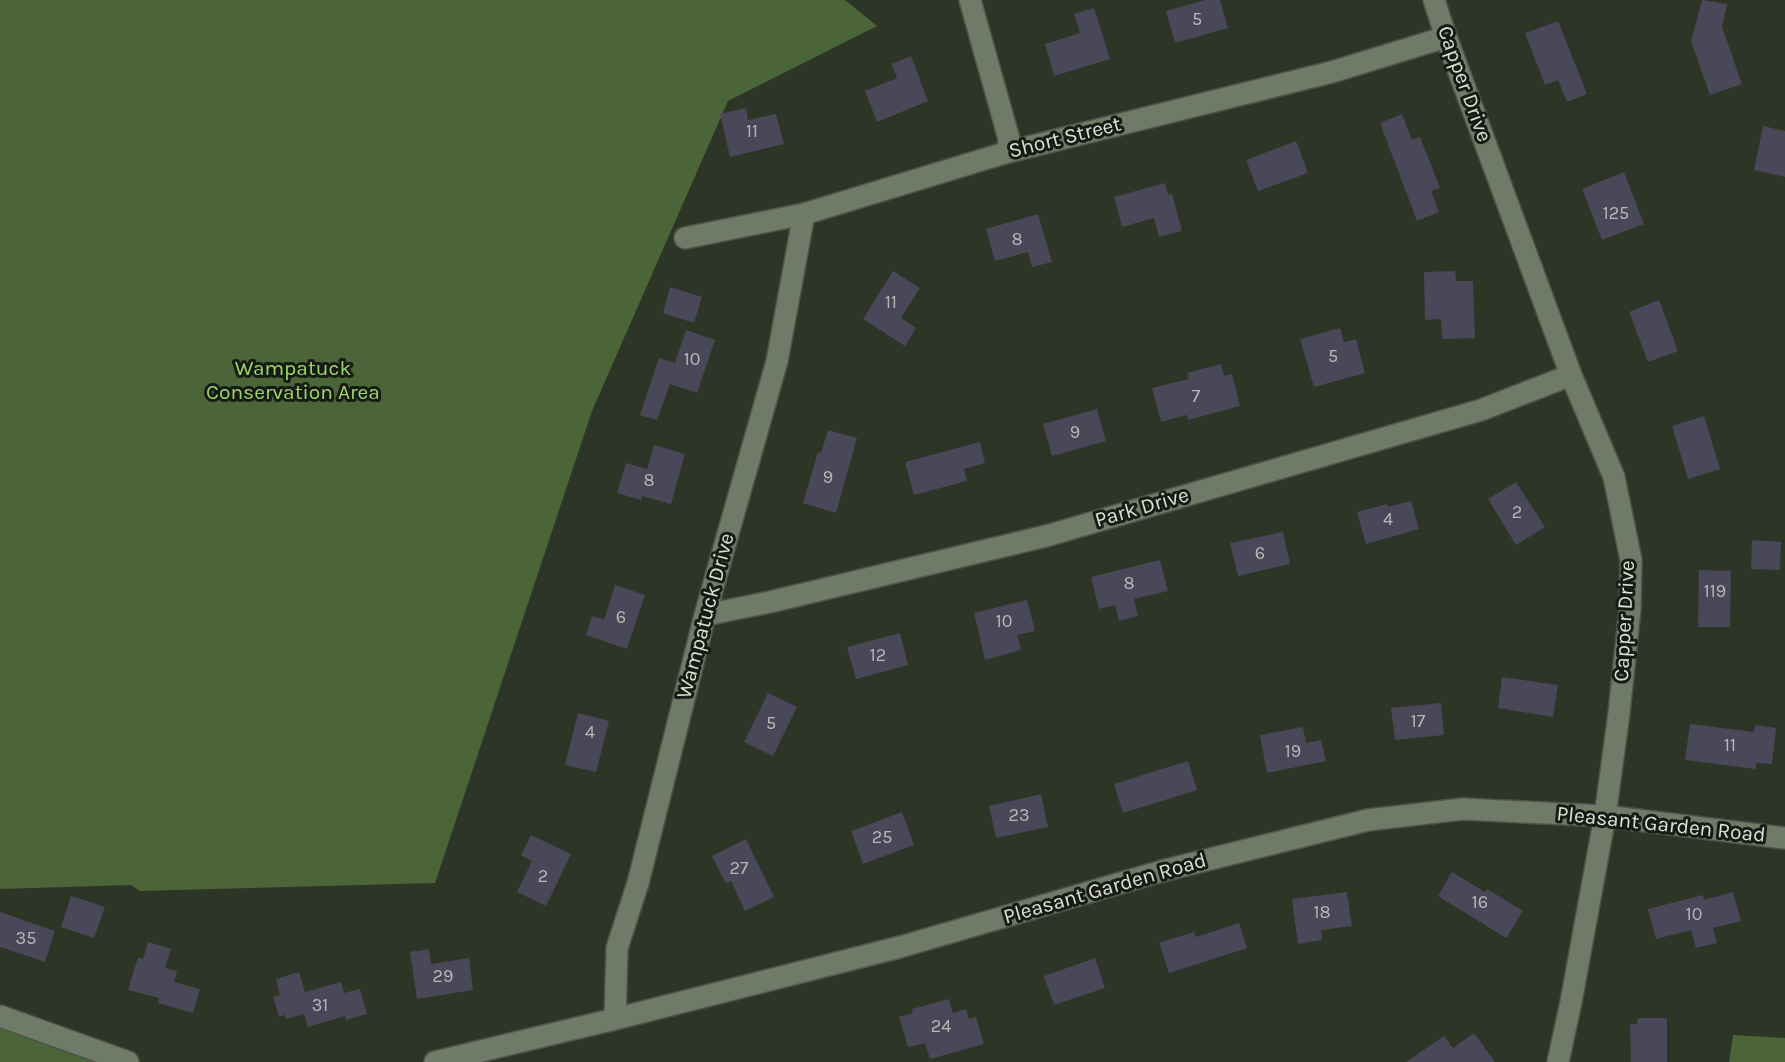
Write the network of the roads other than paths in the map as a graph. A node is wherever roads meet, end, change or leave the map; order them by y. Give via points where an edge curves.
1 (970, 0) edge
2 (1434, 0) edge
3 (1446, 37) junction
4 (1008, 152) junction
5 (804, 214) junction
6 (685, 238) dead end
7 (1571, 375) junction
8 (705, 615) junction
9 (1605, 816) junction
10 (1785, 838) edge
11 (0, 1016) edge
12 (615, 1019) junction
13 (128, 1062) edge
14 (435, 1062) edge
15 (1558, 1062) edge

1 - 4 street via 1009,139
2 - 3 street, Capper Drive
3 - 4 street, Short Street via 1332,72
3 - 7 street, Capper Drive
4 - 5 street, Short Street
5 - 6 street, Short Street
5 - 8 street, Wampatuck Drive via 777,362
7 - 8 street, Park Drive via 1481,410 1046,536
7 - 9 street, Capper Drive via 1614,477 1631,559 1630,609
8 - 12 street, Wampatuck Drive via 638,883 617,948
9 - 10 street, Pleasant Garden Road
9 - 12 street, Pleasant Garden Road via 1463,809 1368,820
9 - 15 street, Capper Drive
11 - 13 street
12 - 14 street, Pleasant Garden Road

